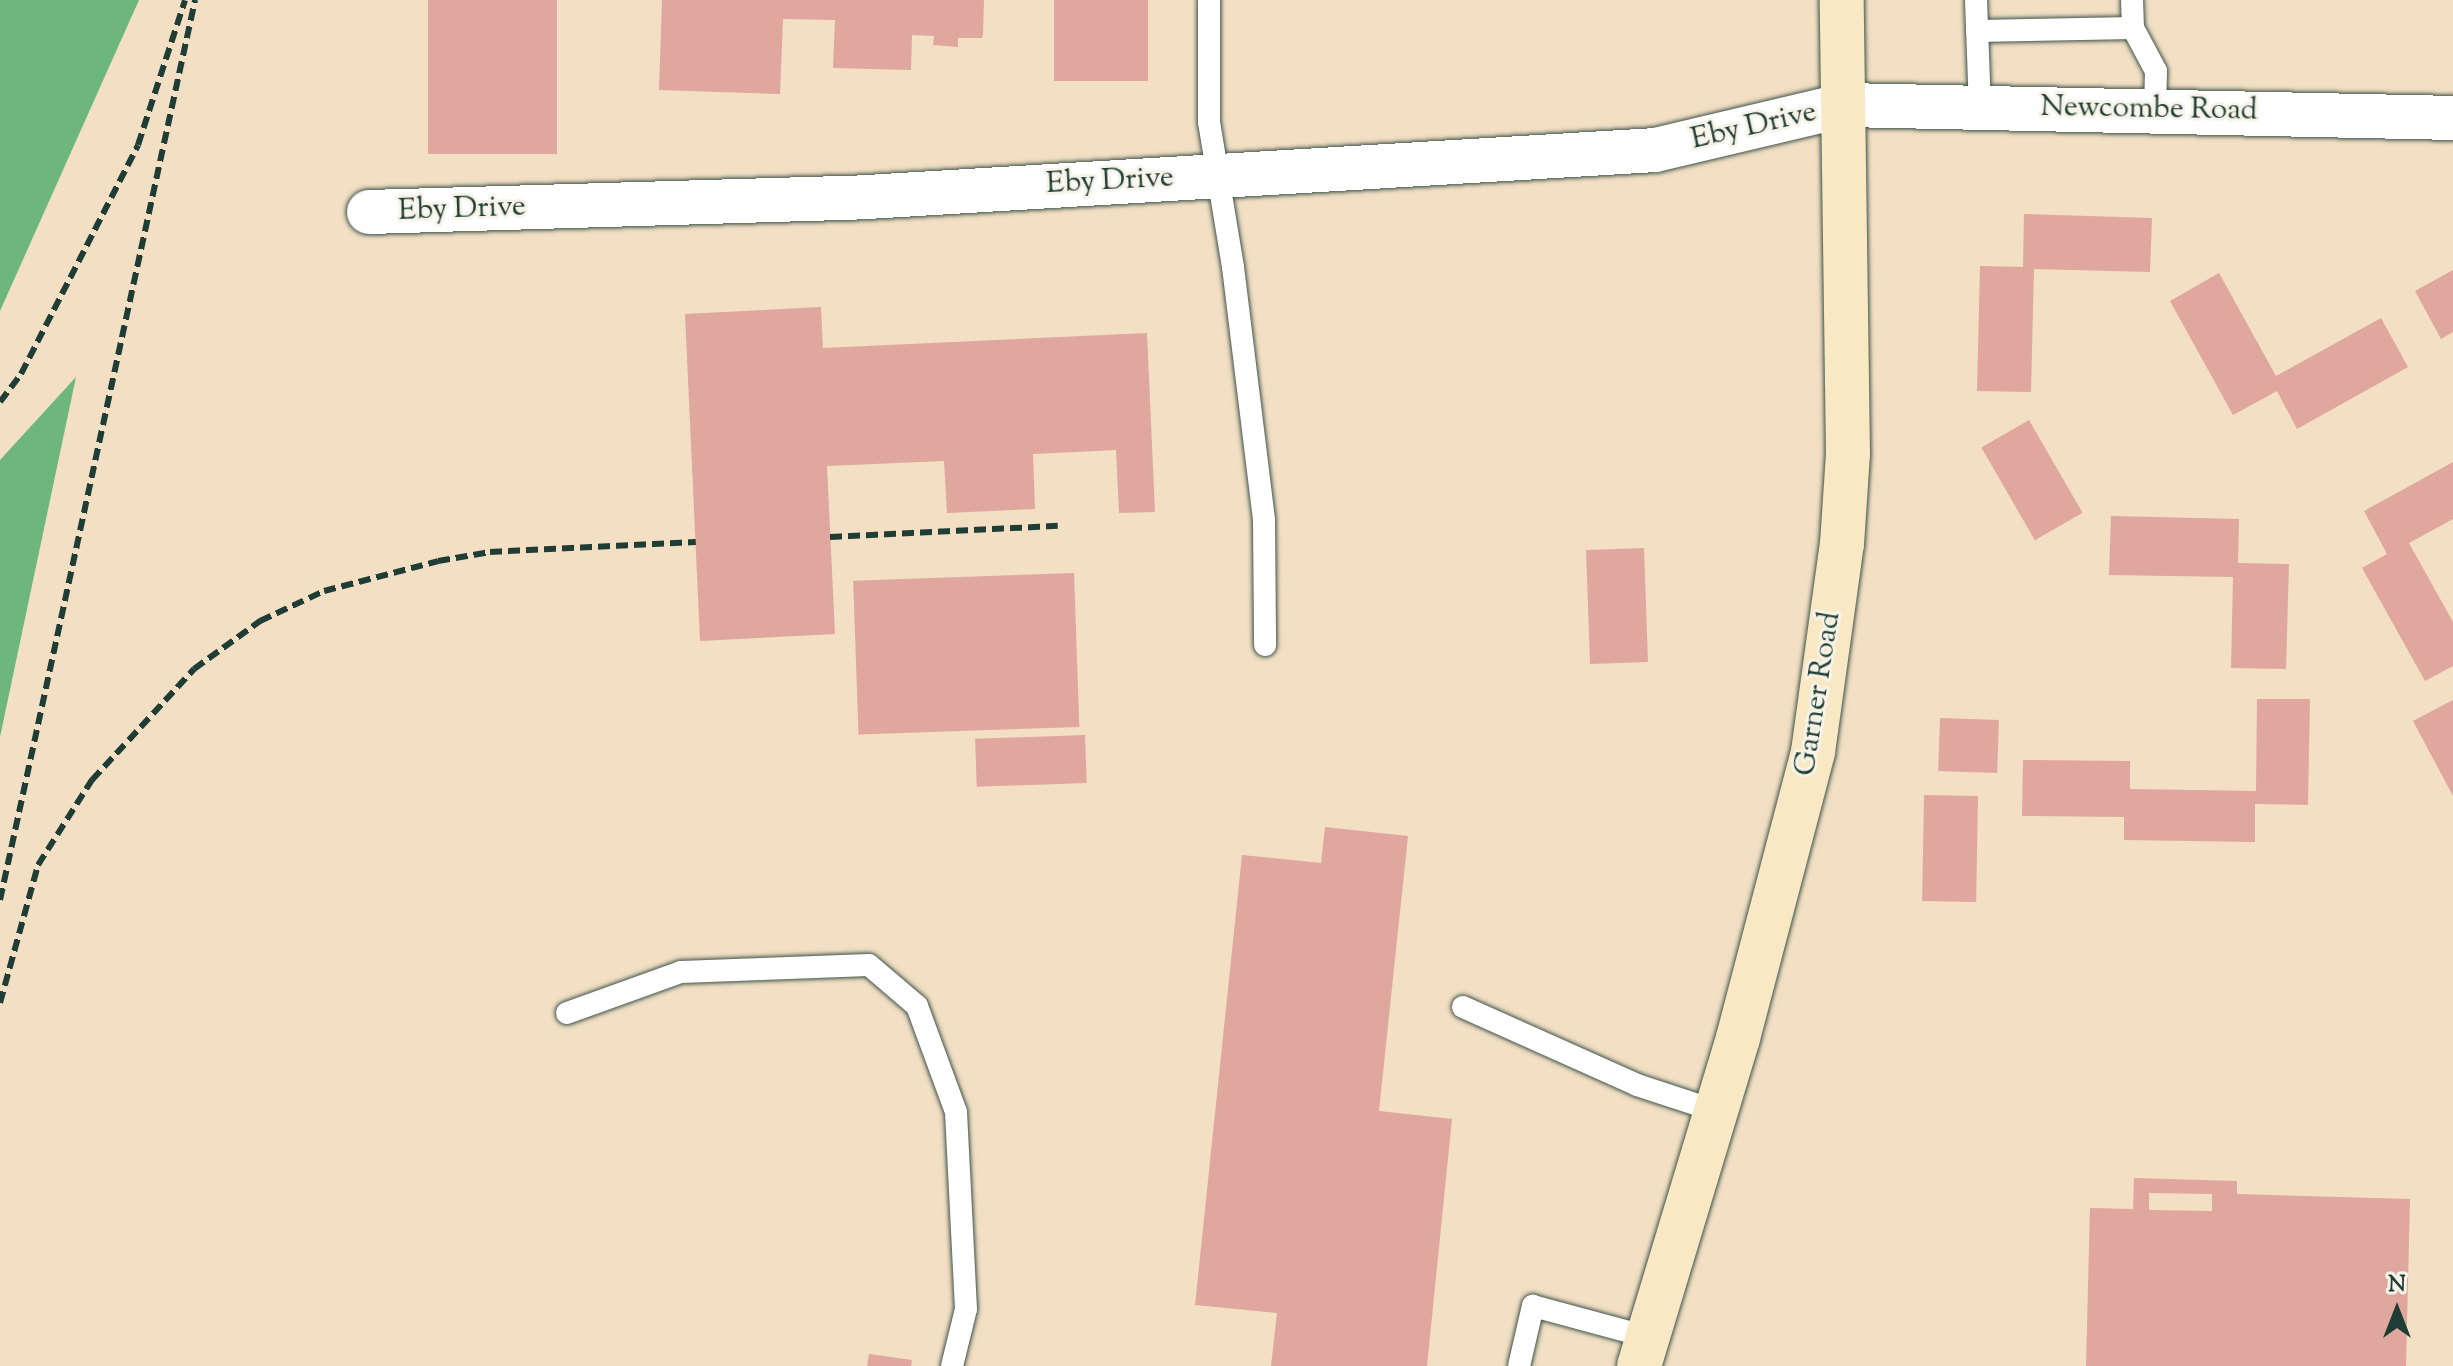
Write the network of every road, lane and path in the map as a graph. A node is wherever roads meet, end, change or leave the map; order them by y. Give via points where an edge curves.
1 (1209, 0) edge
2 (1842, 0) edge
3 (1976, 0) edge
4 (2132, 0) edge
5 (2133, 28) junction
6 (1977, 31) junction
7 (1845, 105) junction
8 (1980, 107) junction
9 (2155, 111) junction
10 (2453, 118) edge
11 (1216, 176) junction
12 (369, 212) dead end
13 (1265, 645) dead end
14 (1463, 1007) dead end
15 (567, 1013) dead end
16 (1716, 1111) junction
17 (1644, 1351) edge
18 (952, 1366) edge
19 (1519, 1366) edge

1 - 11 lane via 1209,122
2 - 7 main road, Garner Road
3 - 6 lane
4 - 5 lane
5 - 6 lane
5 - 9 lane via 2156,71
6 - 8 lane
7 - 8 street, Newcombe Road
7 - 11 street, Eby Drive via 1655,150
7 - 16 main road, Garner Road via 1848,454 1842,544 1813,752
8 - 9 street, Newcombe Road
9 - 10 street, Newcombe Road
11 - 12 street, Eby Drive via 867,197
11 - 13 lane via 1233,267 1264,520
14 - 16 lane via 1637,1085
15 - 18 lane via 681,972 869,965 917,1006 956,1112 966,1309
16 - 17 main road, Garner Road
17 - 19 lane via 1533,1306

